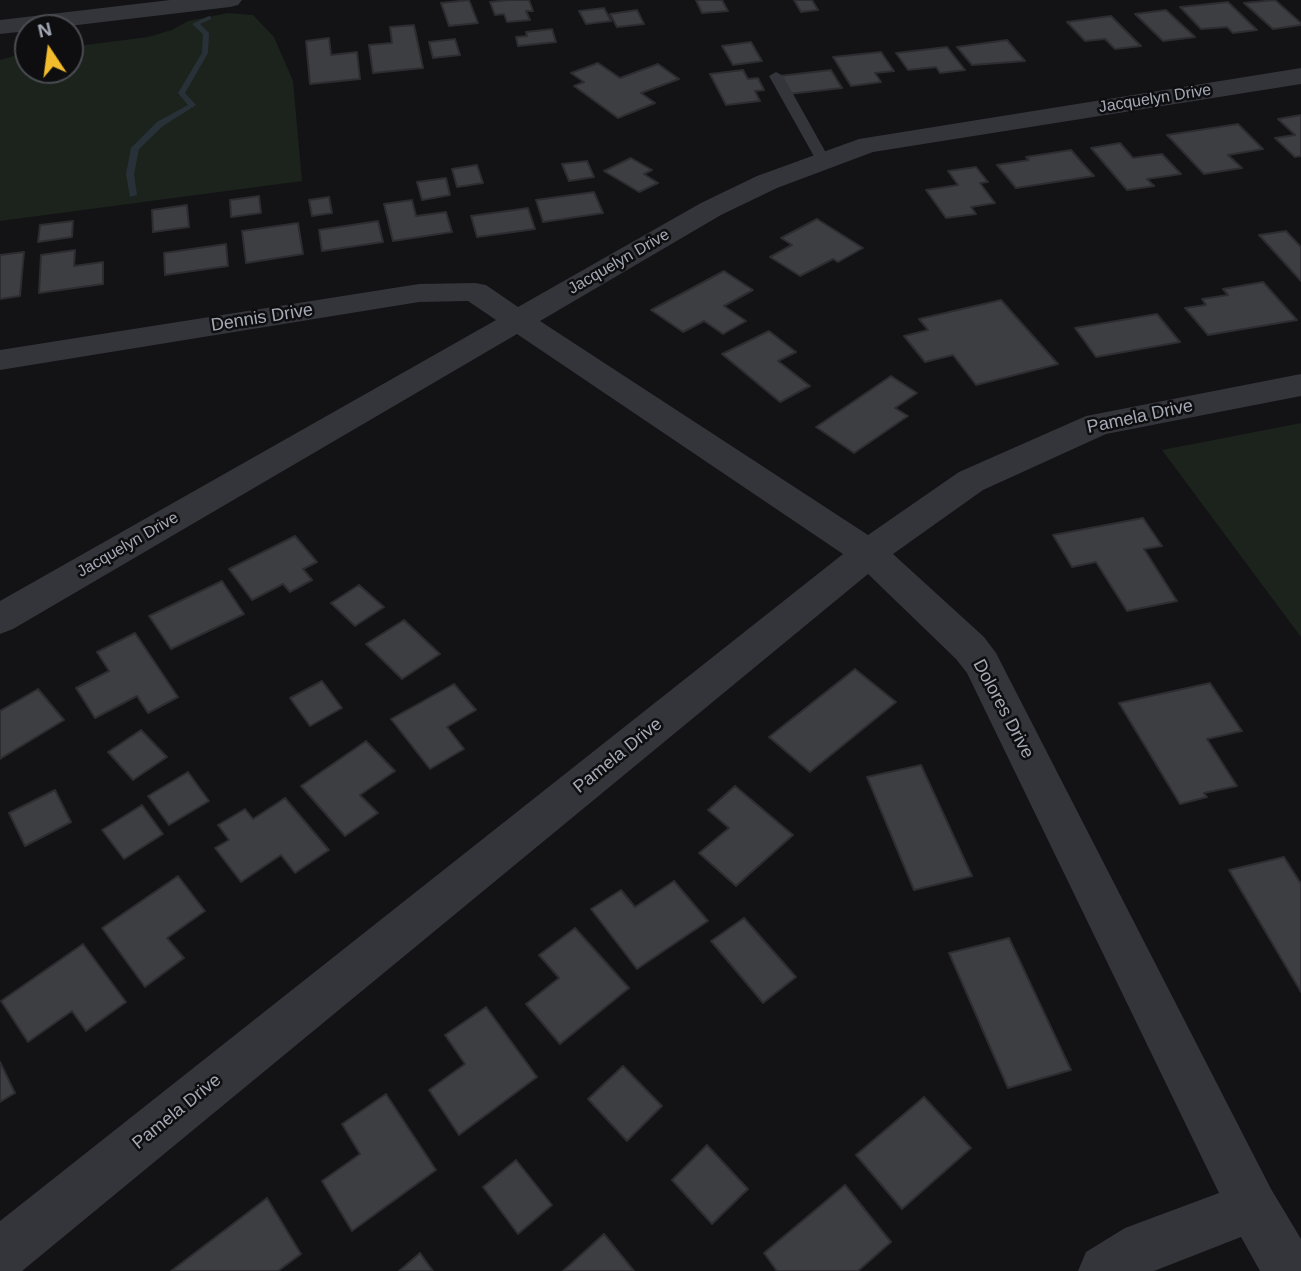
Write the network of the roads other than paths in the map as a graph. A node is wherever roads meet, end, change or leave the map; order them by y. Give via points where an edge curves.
1 (229, 0) edge
2 (0, 27) edge
3 (776, 76) dead end
4 (1301, 76) edge
5 (823, 160) junction
6 (516, 321) junction
7 (0, 360) edge
8 (1301, 385) edge
9 (869, 553) junction
10 (0, 619) edge
11 (1253, 1206) junction
12 (0, 1255) edge
13 (1105, 1271) edge
14 (1290, 1271) edge

1 - 2 street
3 - 5 lane
4 - 5 street, Jacquelyn Drive via 868,145
5 - 6 street, Jacquelyn Drive via 711,209
6 - 7 street, Dennis Drive via 475,292 419,293
6 - 9 street, Dolores Drive
6 - 10 street, Jacquelyn Drive
8 - 9 street, Pamela Drive via 1083,429 971,481
9 - 11 street, Dolores Drive via 982,664
9 - 12 street, Pamela Drive
11 - 13 street via 1144,1247
11 - 14 street, Dolores Drive

